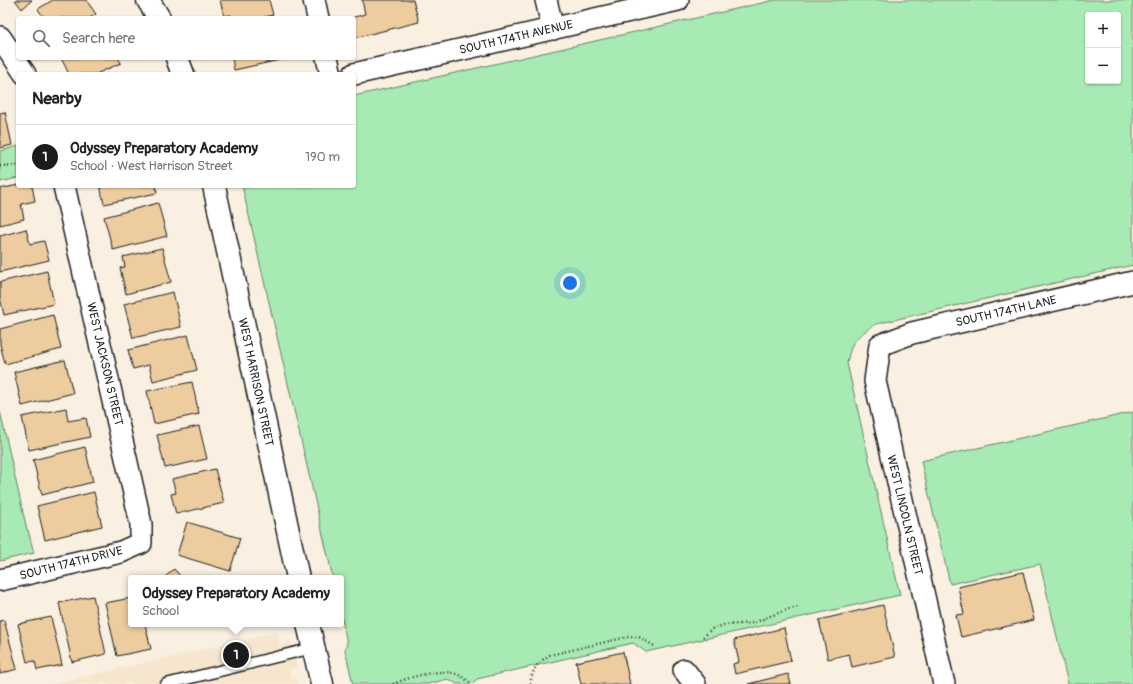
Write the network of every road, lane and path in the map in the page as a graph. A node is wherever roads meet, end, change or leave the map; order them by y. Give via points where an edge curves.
1 (148, 0) edge
2 (314, 0) edge
3 (546, 0) edge
4 (678, 0) edge
5 (158, 16) edge
6 (318, 16) edge
7 (553, 29) junction
8 (0, 36) edge
9 (178, 60) edge
10 (328, 60) edge
11 (24, 72) edge
12 (182, 72) edge
13 (330, 72) edge
14 (356, 74) edge
15 (16, 164) edge
16 (0, 166) edge
17 (64, 188) edge
18 (214, 188) edge
19 (1133, 282) edge
20 (880, 345) joint
21 (141, 543) joint
22 (297, 575) edge
23 (0, 580) edge
24 (798, 607) dead end
25 (309, 627) edge
26 (703, 637) dead end
27 (654, 646) dead end
28 (313, 648) junction
29 (170, 684) edge
30 (322, 684) edge
31 (393, 684) edge
32 (472, 684) edge
33 (530, 684) edge
34 (944, 684) edge

1 - 5 street
2 - 6 street
3 - 7 street
4 - 7 street, SOUTH 174TH AVENUE
7 - 14 street, SOUTH 174TH AVENUE
8 - 11 street
9 - 12 street
10 - 13 street
15 - 16 path
17 - 21 street, WEST JACKSON STREET via 141,524
18 - 22 street, WEST HARRISON STREET
19 - 20 street, SOUTH 174TH LANE via 912,333
20 - 34 street, WEST LINCOLN STREET via 875,381
21 - 23 street, SOUTH 174TH DRIVE via 121,552
24 - 26 path via 753,623 724,625 712,629
25 - 28 street
27 - 33 path via 639,637 627,637 550,656 540,662 532,672
28 - 29 lane
28 - 30 street
31 - 32 path via 426,674 448,672 459,675

